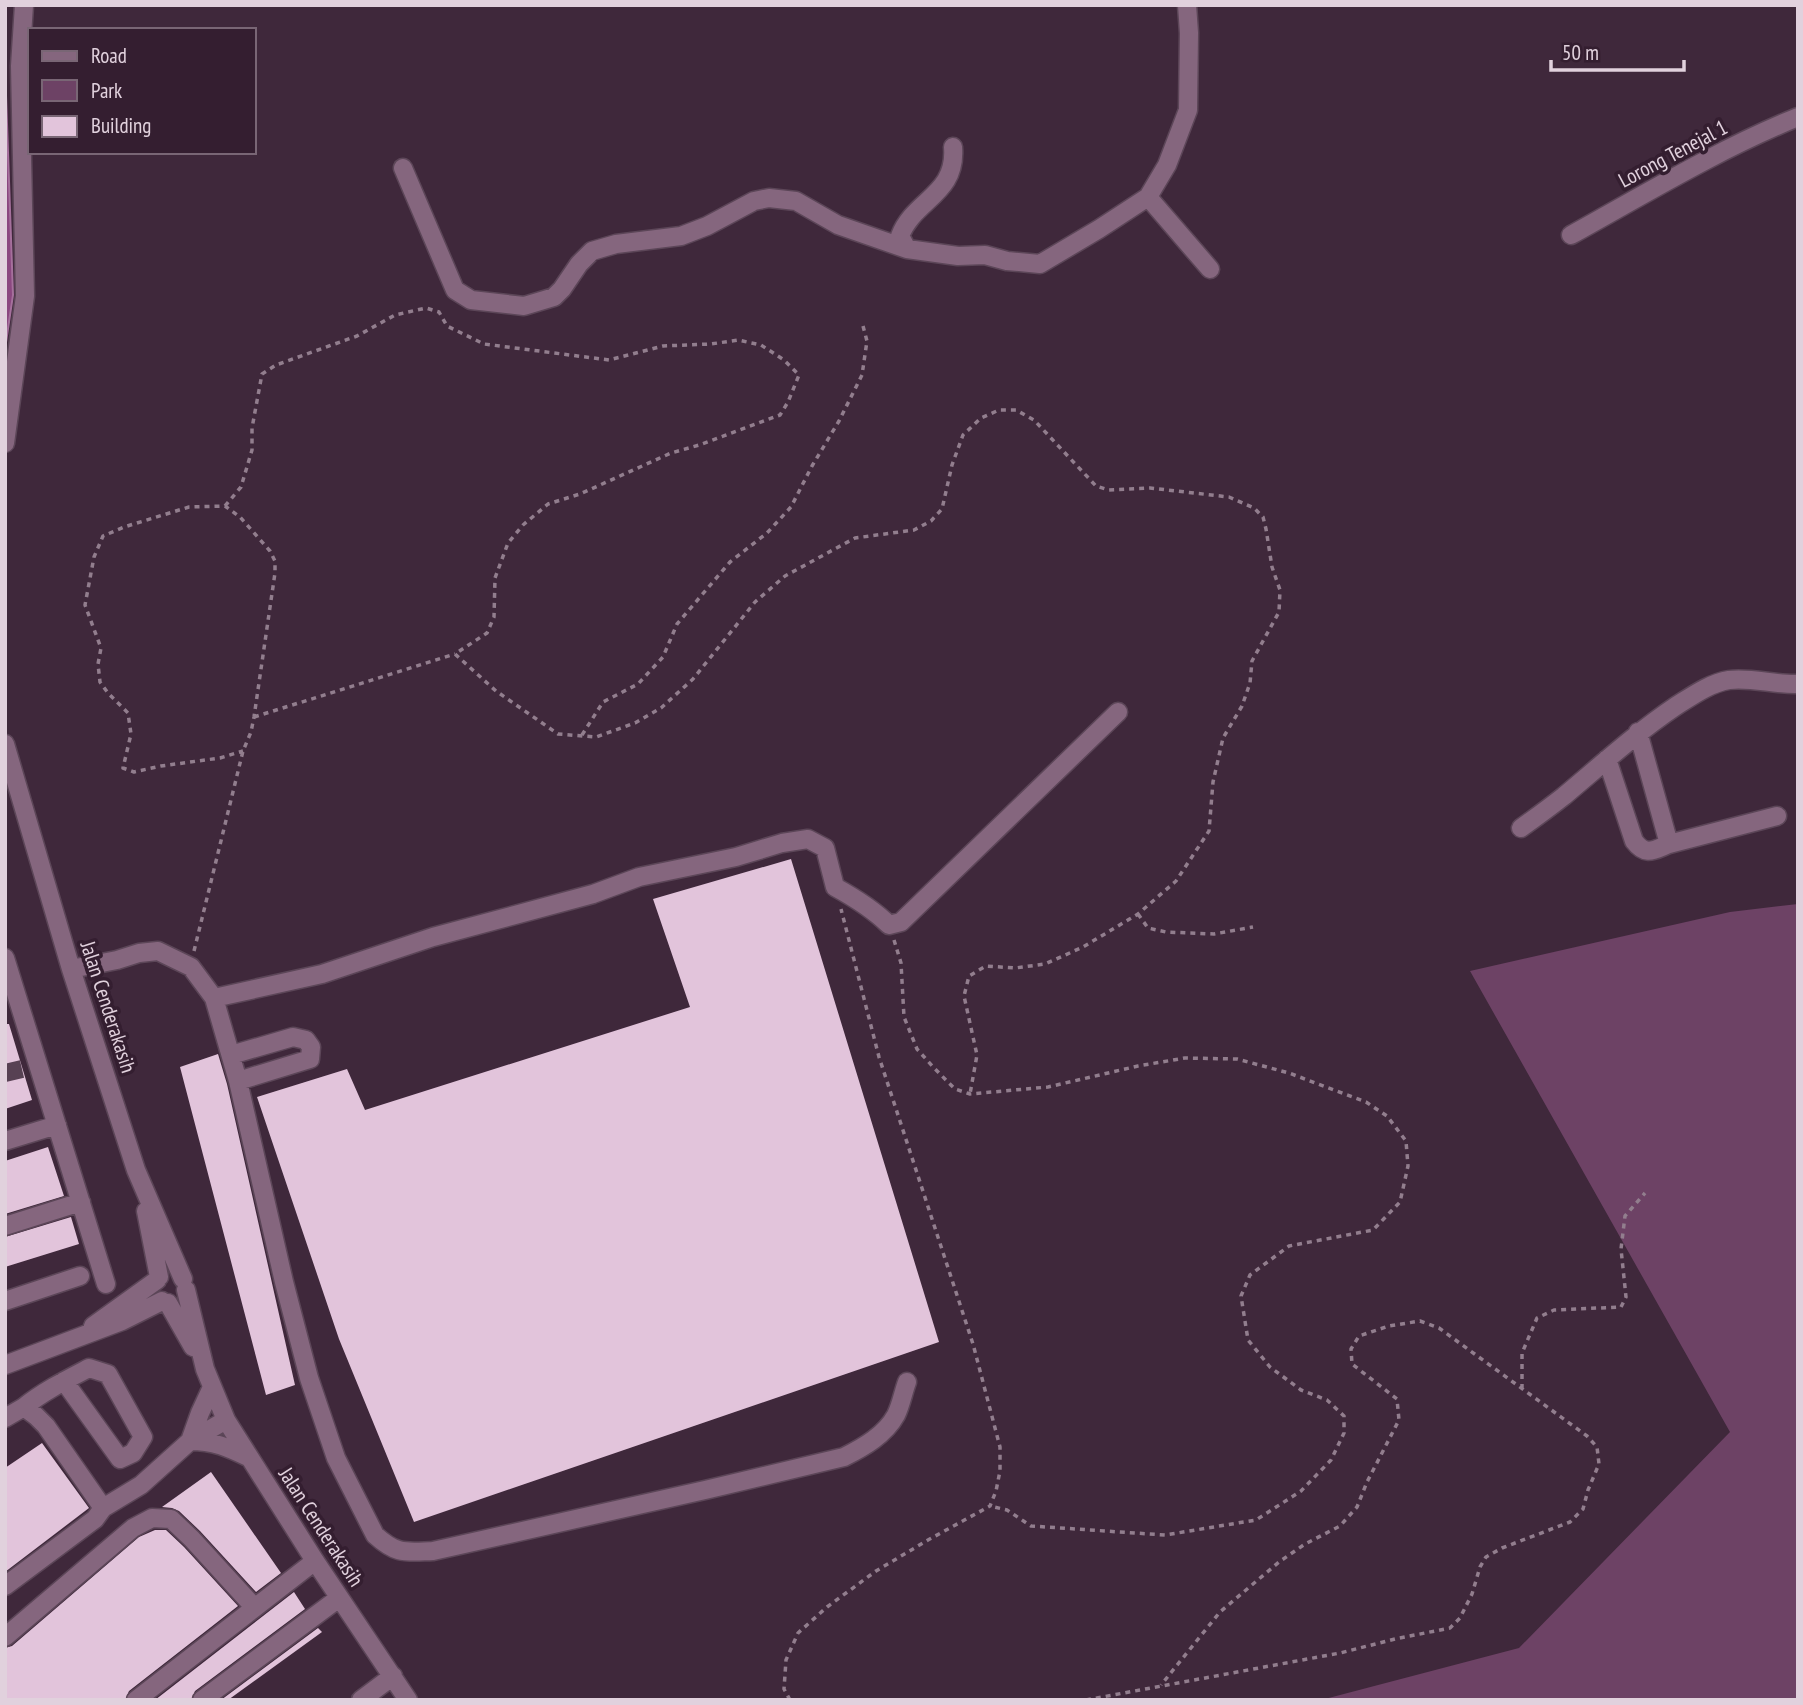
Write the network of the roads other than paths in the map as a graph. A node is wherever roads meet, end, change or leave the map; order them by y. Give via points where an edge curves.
1 (24, 5) edge
2 (1187, 5) edge
3 (1798, 117) edge
4 (953, 147) dead end
5 (402, 169) dead end
6 (1148, 197) junction
7 (1571, 235) dead end
8 (906, 248) junction
9 (1210, 270) dead end
10 (5, 443) edge
11 (1798, 684) edge
12 (1118, 712) dead end
13 (1638, 732) junction
14 (5, 744) edge
15 (1607, 759) junction
16 (10, 774) edge
17 (1777, 816) dead end
18 (1521, 828) dead end
19 (1669, 844) junction
20 (5, 958) edge
21 (71, 969) junction
22 (10, 990) edge
23 (214, 998) junction
24 (231, 1055) junction
25 (238, 1081) junction
26 (57, 1125) junction
27 (5, 1141) edge
28 (136, 1170) junction
29 (81, 1202) junction
30 (5, 1226) edge
31 (80, 1276) dead end
32 (158, 1278) junction
33 (106, 1284) dead end
34 (184, 1284) junction
35 (5, 1301) edge
36 (165, 1302) junction
37 (73, 1340) junction
38 (5, 1365) edge
39 (205, 1368) junction
40 (64, 1381) junction
41 (907, 1382) dead end
42 (212, 1387) junction
43 (24, 1407) junction
44 (5, 1418) edge
45 (226, 1420) junction
46 (190, 1441) junction
47 (250, 1458) junction
48 (103, 1508) junction
49 (315, 1561) junction
50 (5, 1586) edge
51 (339, 1598) junction
52 (254, 1607) junction
53 (5, 1637) edge
54 (393, 1676) junction
55 (136, 1700) edge
56 (202, 1700) edge
57 (360, 1700) edge
58 (408, 1700) edge

1 - 10 street via 20,66 25,296
2 - 6 street via 1188,110
3 - 7 street, Lorong Tenejal 1 via 1709,159
4 - 8 street via 951,173 905,222 900,236
5 - 8 street via 455,290 471,300 524,306 554,297 592,251 681,236 769,198 796,201 838,225
6 - 8 street via 1040,264
6 - 9 street
11 - 13 street via 1728,680 1690,696
12 - 23 street via 901,922 889,925 835,887 825,848 808,839 639,877 322,974
13 - 15 street
13 - 19 street
14 - 16 street, Jalan Cenderakasih
15 - 18 street
15 - 19 street via 1634,841 1647,851
16 - 21 street, Jalan Cenderakasih
17 - 19 street
20 - 22 street
21 - 23 street via 158,951 191,967
21 - 28 street, Jalan Cenderakasih
22 - 26 street via 30,1066
23 - 24 street
24 - 25 street
24 - 25 street via 293,1037 306,1040 311,1048 310,1059
25 - 41 street via 296,1331 336,1458 375,1535 401,1552 433,1551 844,1457 879,1436 896,1415
26 - 27 street
26 - 29 street
28 - 32 street
28 - 34 street, Jalan Cenderakasih
29 - 30 street
29 - 33 street
31 - 35 street
32 - 34 street via 172,1272
32 - 36 street via 155,1292
32 - 37 street
34 - 36 street via 184,1295
34 - 39 street, Jalan Cenderakasih
36 - 37 street
36 - 39 street
37 - 38 street
39 - 42 street, Jalan Cenderakasih
40 - 40 street via 120,1459 133,1453 142,1437 108,1374 89,1368
40 - 43 street
42 - 45 street, Jalan Cenderakasih
42 - 46 street
43 - 44 street
43 - 48 street via 46,1426
45 - 46 street
45 - 47 street, Jalan Cenderakasih
46 - 47 street via 225,1446
46 - 48 street via 141,1486
47 - 49 street, Jalan Cenderakasih
48 - 50 street via 96,1519
49 - 51 street, Jalan Cenderakasih
49 - 52 street
51 - 54 street, Jalan Cenderakasih
51 - 56 street
52 - 53 street via 171,1519 152,1518 133,1528
52 - 55 street
54 - 57 street
54 - 58 street, Jalan Cenderakasih

